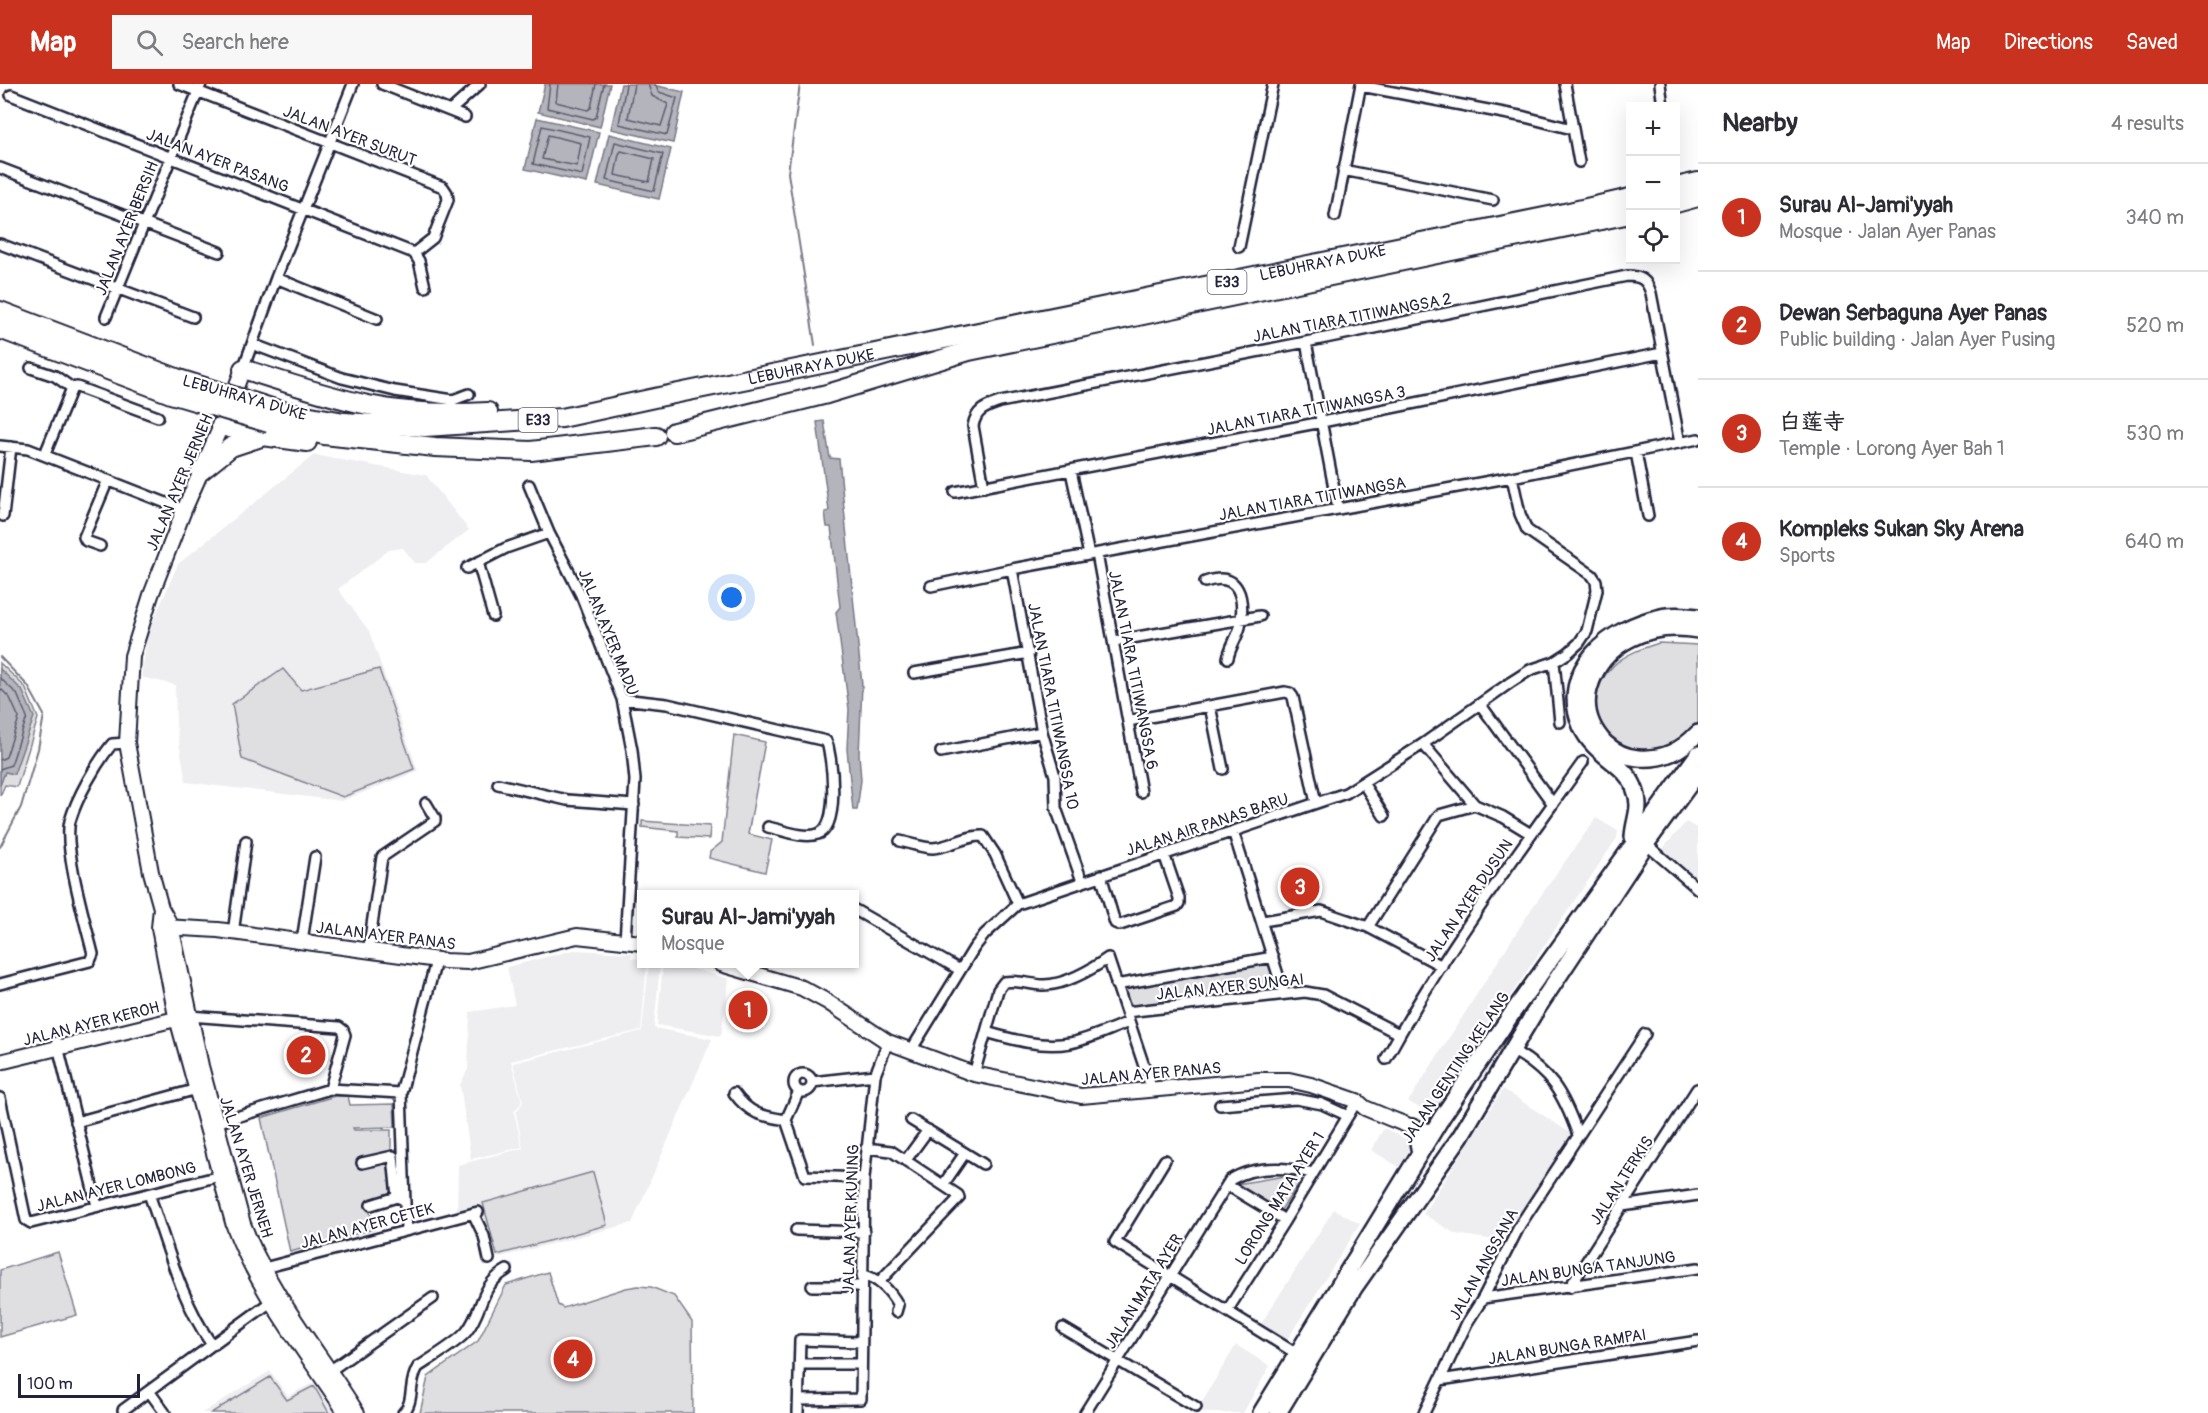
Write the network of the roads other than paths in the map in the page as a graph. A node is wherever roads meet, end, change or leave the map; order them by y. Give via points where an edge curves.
1 (179, 84) edge
2 (352, 84) edge
3 (382, 84) edge
4 (480, 84) edge
5 (1273, 84) edge
6 (1565, 84) edge
7 (1660, 84) edge
8 (1361, 85) edge
9 (199, 88) edge
10 (11, 95) dead end
11 (1662, 102) edge
12 (450, 111) junction
13 (465, 117) dead end
14 (1572, 129) junction
15 (328, 143) junction
16 (170, 158) junction
17 (1579, 162) dead end
18 (0, 168) edge
19 (1343, 170) junction
20 (1698, 182) edge
21 (1680, 186) edge
22 (1698, 197) edge
23 (1626, 199) edge
24 (1493, 200) dead end
25 (1698, 202) edge
26 (1680, 203) edge
27 (1680, 204) edge
28 (303, 210) junction
29 (1626, 215) edge
30 (1335, 216) dead end
31 (144, 224) junction
32 (0, 244) edge
33 (1239, 247) dead end
34 (219, 252) dead end
35 (414, 253) junction
36 (276, 278) junction
37 (425, 287) dead end
38 (117, 288) junction
39 (0, 311) edge
40 (106, 317) dead end
41 (193, 317) dead end
42 (377, 319) dead end
43 (0, 329) edge
44 (1306, 342) junction
45 (252, 344) junction
46 (1662, 353) junction
47 (31, 368) dead end
48 (243, 369) junction
49 (175, 387) junction
50 (72, 388) junction
51 (469, 394) dead end
52 (659, 397) junction
53 (158, 417) dead end
54 (1322, 422) junction
55 (270, 423) junction
56 (221, 426) junction
57 (674, 432) dead end
58 (656, 436) dead end
59 (1698, 439) edge
60 (1680, 443) junction
61 (0, 446) edge
62 (11, 447) junction
63 (1636, 452) junction
64 (45, 454) junction
65 (201, 471) junction
66 (1071, 471) junction
67 (1512, 477) junction
68 (108, 480) junction
69 (529, 485) dead end
70 (984, 487) junction
71 (955, 492) dead end
72 (1338, 508) junction
73 (184, 510) junction
74 (3, 516) dead end
75 (1648, 516) dead end
76 (549, 533) junction
77 (100, 546) dead end
78 (1093, 555) junction
79 (478, 562) junction
80 (467, 568) dead end
81 (1012, 569) junction
82 (1205, 582) dead end
83 (931, 586) dead end
84 (493, 616) dead end
85 (1260, 616) dead end
86 (1698, 617) edge
87 (1240, 620) junction
88 (1698, 630) edge
89 (1114, 641) junction
90 (1029, 653) junction
91 (1228, 658) dead end
92 (1554, 662) junction
93 (915, 674) dead end
94 (622, 699) junction
95 (1480, 704) junction
96 (1210, 706) junction
97 (1128, 721) junction
98 (1560, 722) dead end
99 (1042, 732) junction
100 (1698, 732) edge
101 (127, 743) junction
102 (1424, 744) junction
103 (941, 752) dead end
104 (1698, 754) edge
105 (1583, 762) dead end
106 (1223, 769) dead end
107 (1698, 773) edge
108 (1363, 783) junction
109 (498, 784) dead end
110 (1141, 792) dead end
111 (426, 803) dead end
112 (1316, 803) junction
113 (1553, 804) junction
114 (634, 805) junction
115 (1475, 805) junction
116 (1384, 816) dead end
117 (768, 827) dead end
118 (1233, 831) junction
119 (1531, 834) junction
120 (246, 841) dead end
121 (900, 841) dead end
122 (1639, 843) junction
123 (1164, 854) junction
124 (315, 857) dead end
125 (1101, 875) junction
126 (1082, 881) junction
127 (1698, 889) edge
128 (1018, 904) junction
129 (859, 912) edge
130 (1263, 921) junction
131 (165, 927) junction
132 (1368, 927) junction
133 (233, 933) junction
134 (303, 941) junction
135 (625, 941) junction
136 (637, 942) edge
137 (368, 952) junction
138 (1273, 957) junction
139 (436, 961) junction
140 (1442, 966) junction
141 (737, 968) edge
142 (960, 970) junction
143 (0, 984) edge
144 (1116, 985) junction
145 (1284, 994) junction
146 (1125, 1012) junction
147 (182, 1014) junction
148 (1129, 1022) junction
149 (986, 1032) junction
150 (1400, 1034) junction
151 (1645, 1034) dead end
152 (888, 1042) junction
153 (1515, 1044) junction
154 (57, 1045) junction
155 (910, 1052) junction
156 (0, 1054) edge
157 (1386, 1059) dead end
158 (0, 1062) edge
159 (974, 1074) junction
160 (875, 1075) junction
161 (812, 1082) junction
162 (201, 1088) junction
163 (330, 1089) junction
164 (1697, 1089) edge
165 (1152, 1090) junction
166 (799, 1091) junction
167 (400, 1093) junction
168 (734, 1093) dead end
169 (0, 1098) edge
170 (1357, 1101) junction
171 (1220, 1105) dead end
172 (1348, 1116) junction
173 (1442, 1117) junction
174 (786, 1120) junction
175 (912, 1120) dead end
176 (76, 1122) junction
177 (216, 1123) junction
178 (1412, 1127) junction
179 (928, 1130) junction
180 (1433, 1132) junction
181 (1578, 1135) junction
182 (866, 1148) junction
183 (964, 1153) junction
184 (1420, 1153) junction
185 (906, 1160) junction
186 (1165, 1161) dead end
187 (362, 1163) dead end
188 (983, 1164) dead end
189 (1313, 1173) junction
190 (224, 1175) junction
191 (864, 1178) junction
192 (943, 1185) junction
193 (1227, 1185) junction
194 (149, 1194) junction
195 (1698, 1195) edge
196 (401, 1199) junction
197 (371, 1205) dead end
198 (98, 1206) junction
199 (1622, 1206) junction
200 (1285, 1220) junction
201 (406, 1230) junction
202 (796, 1230) dead end
203 (864, 1232) junction
204 (489, 1259) dead end
205 (264, 1268) junction
206 (1698, 1268) edge
207 (507, 1270) dead end
208 (862, 1275) junction
209 (1170, 1276) junction
210 (879, 1282) junction
211 (812, 1286) dead end
212 (862, 1286) junction
213 (1570, 1287) junction
214 (276, 1298) junction
215 (433, 1298) dead end
216 (1483, 1298) junction
217 (1227, 1311) junction
218 (896, 1312) dead end
219 (1063, 1328) dead end
220 (1698, 1341) edge
221 (861, 1342) junction
222 (212, 1345) junction
223 (1297, 1354) junction
224 (1118, 1360) junction
225 (799, 1364) junction
226 (860, 1364) junction
227 (331, 1370) junction
228 (1440, 1380) junction
229 (149, 1391) junction
230 (799, 1400) junction
231 (1196, 1407) dead end
232 (123, 1410) dead end
233 (165, 1413) edge
234 (346, 1413) edge
235 (357, 1413) edge
236 (403, 1413) edge
237 (798, 1413) edge
238 (1085, 1413) edge
239 (1260, 1413) edge
240 (1278, 1413) edge
241 (1424, 1413) edge

1 - 9 street, JALAN AYER SURUT
2 - 15 street, JALAN AYER JERNEH
3 - 12 street
4 - 12 street
5 - 33 street
6 - 14 street
7 - 11 street
8 - 14 street
8 - 19 street
9 - 15 street, JALAN AYER SURUT
9 - 16 street, JALAN AYER BERSIH
10 - 16 street, JALAN AYER PASANG
12 - 13 street
14 - 17 street
15 - 28 street, JALAN AYER JERNEH
15 - 35 street, JALAN AYER SURUT via 443,187 448,200 433,237
16 - 28 street, JALAN AYER PASANG
16 - 31 street, JALAN AYER BERSIH
18 - 31 street
19 - 24 street
19 - 30 street
20 - 21 highway
22 - 26 highway
23 - 52 highway, LEBUHRAYA DUKE / E33
25 - 27 highway
28 - 35 street, JALAN AYER PASANG
28 - 36 street, JALAN AYER JERNEH
29 - 57 highway, LEBUHRAYA DUKE / E33 via 969,351 827,394
31 - 34 street
31 - 38 street, JALAN AYER BERSIH
32 - 38 street
35 - 37 street via 420,261
36 - 42 street
36 - 45 street, JALAN AYER JERNEH
38 - 40 street, JALAN AYER BERSIH
38 - 41 street
39 - 49 highway, LEBUHRAYA DUKE / E33
43 - 49 highway, LEBUHRAYA DUKE / E33
44 - 46 street, JALAN TIARA TITIWANGSA 2 via 1637,276 1649,285
44 - 54 street
44 - 70 street, JALAN TIARA TITIWANGSA 2 via 983,408 973,426
45 - 48 street, JALAN AYER JERNEH
45 - 51 street via 342,378 384,388 453,400
46 - 54 street, JALAN TIARA TITIWANGSA 3
46 - 60 street, JALAN TIARA TITIWANGSA 2
47 - 50 street via 55,376
48 - 52 highway via 306,390 369,405 419,411 547,409
48 - 56 main road, JALAN AYER JERNEH
49 - 55 highway, LEBUHRAYA DUKE / E33, bridge
50 - 53 street
50 - 64 street
52 - 55 highway, LEBUHRAYA DUKE / E33 via 562,418 425,427
54 - 66 street, JALAN TIARA TITIWANGSA 3
54 - 72 street
55 - 56 highway
55 - 58 highway, LEBUHRAYA DUKE / E33 via 324,435 435,447 531,451
55 - 65 highway
56 - 65 main road, JALAN AYER JERNEH
59 - 60 street, JALAN TIARA TITIWANGSA
60 - 63 street, JALAN TIARA TITIWANGSA
61 - 62 street
62 - 64 street
62 - 74 street
63 - 67 street, JALAN TIARA TITIWANGSA
63 - 75 street
64 - 68 street
65 - 73 main road, JALAN AYER JERNEH
66 - 70 street, JALAN TIARA TITIWANGSA 3
66 - 78 street, JALAN TIARA TITIWANGSA 6
67 - 72 street, JALAN TIARA TITIWANGSA
67 - 92 street, JALAN AIR PANAS BARU via 1527,530 1592,575 1596,582 1587,631
68 - 73 street
68 - 77 street via 84,537
69 - 76 street, JALAN AYER MADU
70 - 71 street, JALAN TIARA TITIWANGSA 3
72 - 78 street, JALAN TIARA TITIWANGSA
73 - 101 main road, JALAN AYER JERNEH via 132,656
76 - 79 street
76 - 94 street, JALAN AYER MADU via 585,606
78 - 81 street, JALAN TIARA TITIWANGSA
78 - 89 street, JALAN TIARA TITIWANGSA 6
79 - 80 street
79 - 84 street
81 - 83 street, JALAN TIARA TITIWANGSA
81 - 90 street, JALAN TIARA TITIWANGSA 10
82 - 87 street via 1217,578 1232,582 1239,591
85 - 87 street
86 - 122 main road via 1664,616 1624,629 1595,651 1579,677 1575,702 1581,726 1591,744 1627,775 1635,790 1638,807 1633,833
87 - 89 street
87 - 91 street
88 - 100 main road via 1652,630 1617,646 1593,674 1587,706 1601,738 1629,757 1649,759 1668,755
89 - 97 street, JALAN TIARA TITIWANGSA 6
90 - 93 street
90 - 99 street, JALAN TIARA TITIWANGSA 10
92 - 95 street, JALAN AIR PANAS BARU via 1530,670
92 - 98 street
94 - 114 street, JALAN AYER MADU via 632,750
94 - 117 street via 667,704 826,741 833,779 827,828 808,836
95 - 102 street, JALAN AIR PANAS BARU
95 - 113 street
96 - 97 street
96 - 106 street
96 - 112 street via 1290,693
97 - 110 street, JALAN TIARA TITIWANGSA 6
99 - 103 street
99 - 126 street, JALAN TIARA TITIWANGSA 10 via 1055,776 1056,808
101 - 131 main road, JALAN AYER JERNEH
101 - 143 street via 112,744 102,757 70,822 69,844 93,954 90,961
102 - 108 street, JALAN AIR PANAS BARU
102 - 115 street
104 - 122 main road, JALAN GENTING KELANG
105 - 113 street, JALAN AYER DUSUN
107 - 122 main road, JALAN GENTING KELANG
108 - 112 street, JALAN AIR PANAS BARU
108 - 116 street
109 - 114 street via 567,800
111 - 137 street via 435,821 382,857
112 - 118 street, JALAN AIR PANAS BARU
113 - 119 street, JALAN AYER DUSUN
114 - 135 street, JALAN AYER MADU
115 - 119 street
115 - 132 street via 1439,815
118 - 123 street, JALAN AIR PANAS BARU
118 - 130 street
119 - 140 street, JALAN AYER DUSUN
120 - 133 street
121 - 128 street via 931,848 983,836
122 - 127 street
122 - 153 main road, JALAN GENTING KELANG
122 - 173 main road, JALAN GENTING KELANG via 1513,1012
123 - 125 street, JALAN AIR PANAS BARU
123 - 125 street via 1179,898 1177,906 1120,925 1116,923
124 - 134 street
125 - 126 street, JALAN AIR PANAS BARU
126 - 128 street, JALAN AIR PANAS BARU
128 - 142 street, JALAN AIR PANAS BARU via 985,934
129 - 142 street
130 - 132 street via 1321,911
130 - 138 street
131 - 133 main road, JALAN AYER PANAS
131 - 147 main road, JALAN AYER JERNEH
132 - 140 street
133 - 134 main road, JALAN AYER PANAS
134 - 137 main road, JALAN AYER PANAS
135 - 136 main road, JALAN AYER PANAS
135 - 139 main road, JALAN AYER PANAS via 577,936 468,962
137 - 139 main road, JALAN AYER PANAS
138 - 144 street
138 - 145 street
139 - 167 street
140 - 150 street, JALAN AYER DUSUN
141 - 152 main road, JALAN AYER PANAS via 801,988
142 - 155 street, JALAN AIR PANAS BARU
144 - 146 street
144 - 149 street via 1108,958 1056,983 1004,982
145 - 146 street, JALAN AYER SUNGAI
145 - 150 street, JALAN AYER SUNGAI via 1323,995
146 - 148 street
147 - 154 main road, JALAN AYER KEROH
147 - 162 main road, JALAN AYER JERNEH
147 - 163 street via 344,1030
148 - 149 street via 1071,1043 1044,1045
148 - 165 street
149 - 159 street
150 - 157 street, JALAN AYER DUSUN
151 - 181 street, JALAN ANGSANA
152 - 155 main road, JALAN AYER PANAS
152 - 160 street, JALAN AYER KUNING
153 - 180 main road via 1503,1047 1451,1123
153 - 181 street via 1563,1097
153 - 240 main road, JALAN GENTING KELANG via 1460,1137 1354,1288
154 - 156 main road, JALAN AYER KEROH
154 - 158 main road, JALAN AYER KEROH
154 - 176 street
155 - 159 main road, JALAN AYER PANAS
159 - 165 main road, JALAN AYER PANAS via 1071,1095
160 - 161 street
160 - 182 street, JALAN AYER KUNING
161 - 166 street via 810,1090
161 - 166 street via 807,1075 798,1076 794,1084
162 - 176 street
162 - 177 main road, JALAN AYER JERNEH
162 - 190 main road, JALAN AYER JERNEH
163 - 167 street
163 - 177 street
164 - 199 street, JALAN TERKIS
165 - 170 main road, JALAN AYER PANAS via 1289,1080
166 - 174 street
167 - 196 street
168 - 174 street via 758,1115
169 - 198 street, JALAN AYER LOMBONG via 26,1221
170 - 172 street, LORONG MATA AYER 1
170 - 173 main road, JALAN AYER PANAS via 1368,1100 1418,1122
170 - 178 main road, JALAN AYER PANAS
171 - 172 street via 1296,1099 1322,1104
172 - 189 street, LORONG MATA AYER 1
173 - 180 main road, JALAN GENTING KELANG
174 - 191 street via 805,1176
175 - 179 street
176 - 198 street
177 - 190 main road, JALAN AYER JERNEH
178 - 180 main road, JALAN AYER PANAS
178 - 184 main road
179 - 183 street
179 - 185 street
180 - 184 main road, JALAN GENTING KELANG
181 - 216 street, JALAN ANGSANA via 1520,1225
182 - 185 street via 891,1151
182 - 191 street, JALAN AYER KUNING
183 - 188 street
183 - 192 street
184 - 223 main road, JALAN GENTING KELANG
185 - 192 street
186 - 209 street via 1115,1242
187 - 196 street via 393,1156
189 - 193 street via 1270,1168 1241,1173
189 - 200 street, LORONG MATA AYER 1
190 - 194 street, JALAN AYER LOMBONG
190 - 205 main road, JALAN AYER JERNEH
190 - 214 main road, JALAN AYER JERNEH via 240,1244
191 - 203 street, JALAN AYER KUNING
192 - 210 street via 958,1195 957,1201
193 - 200 street
193 - 209 street, JALAN MATA AYER
194 - 198 street, JALAN AYER LOMBONG
194 - 222 street via 185,1294
195 - 199 street
196 - 197 street
196 - 201 street
199 - 213 street, JALAN TERKIS
200 - 217 street, LORONG MATA AYER 1
201 - 204 street, JALAN AYER CETEK via 475,1212
201 - 205 street, JALAN AYER CETEK
202 - 203 street
203 - 208 street, JALAN AYER KUNING
205 - 214 main road, JALAN AYER JERNEH
206 - 213 street, JALAN BUNGA TANJUNG
207 - 236 street via 486,1289 467,1332 418,1368
208 - 210 street
208 - 212 street, JALAN AYER KUNING
209 - 217 street
209 - 224 street, JALAN MATA AYER
210 - 218 street via 898,1305
211 - 212 street
212 - 221 street, JALAN AYER KUNING
213 - 216 street, JALAN BUNGA TANJUNG
214 - 222 street
214 - 227 main road, JALAN AYER JERNEH
214 - 234 main road, JALAN AYER JERNEH
215 - 227 street
216 - 228 street, JALAN ANGSANA
217 - 223 street
219 - 224 street
220 - 228 street, JALAN BUNGA RAMPAI
221 - 225 street via 800,1340
221 - 226 street, JALAN AYER KUNING
222 - 229 street
223 - 239 main road, JALAN GENTING KELANG
224 - 231 street
224 - 238 street, JALAN MATA AYER
225 - 226 street
225 - 230 street
226 - 230 street, JALAN AYER KUNING via 861,1399
227 - 235 main road, JALAN AYER JERNEH
228 - 241 street, JALAN ANGSANA
229 - 232 street
229 - 233 street
230 - 237 street

